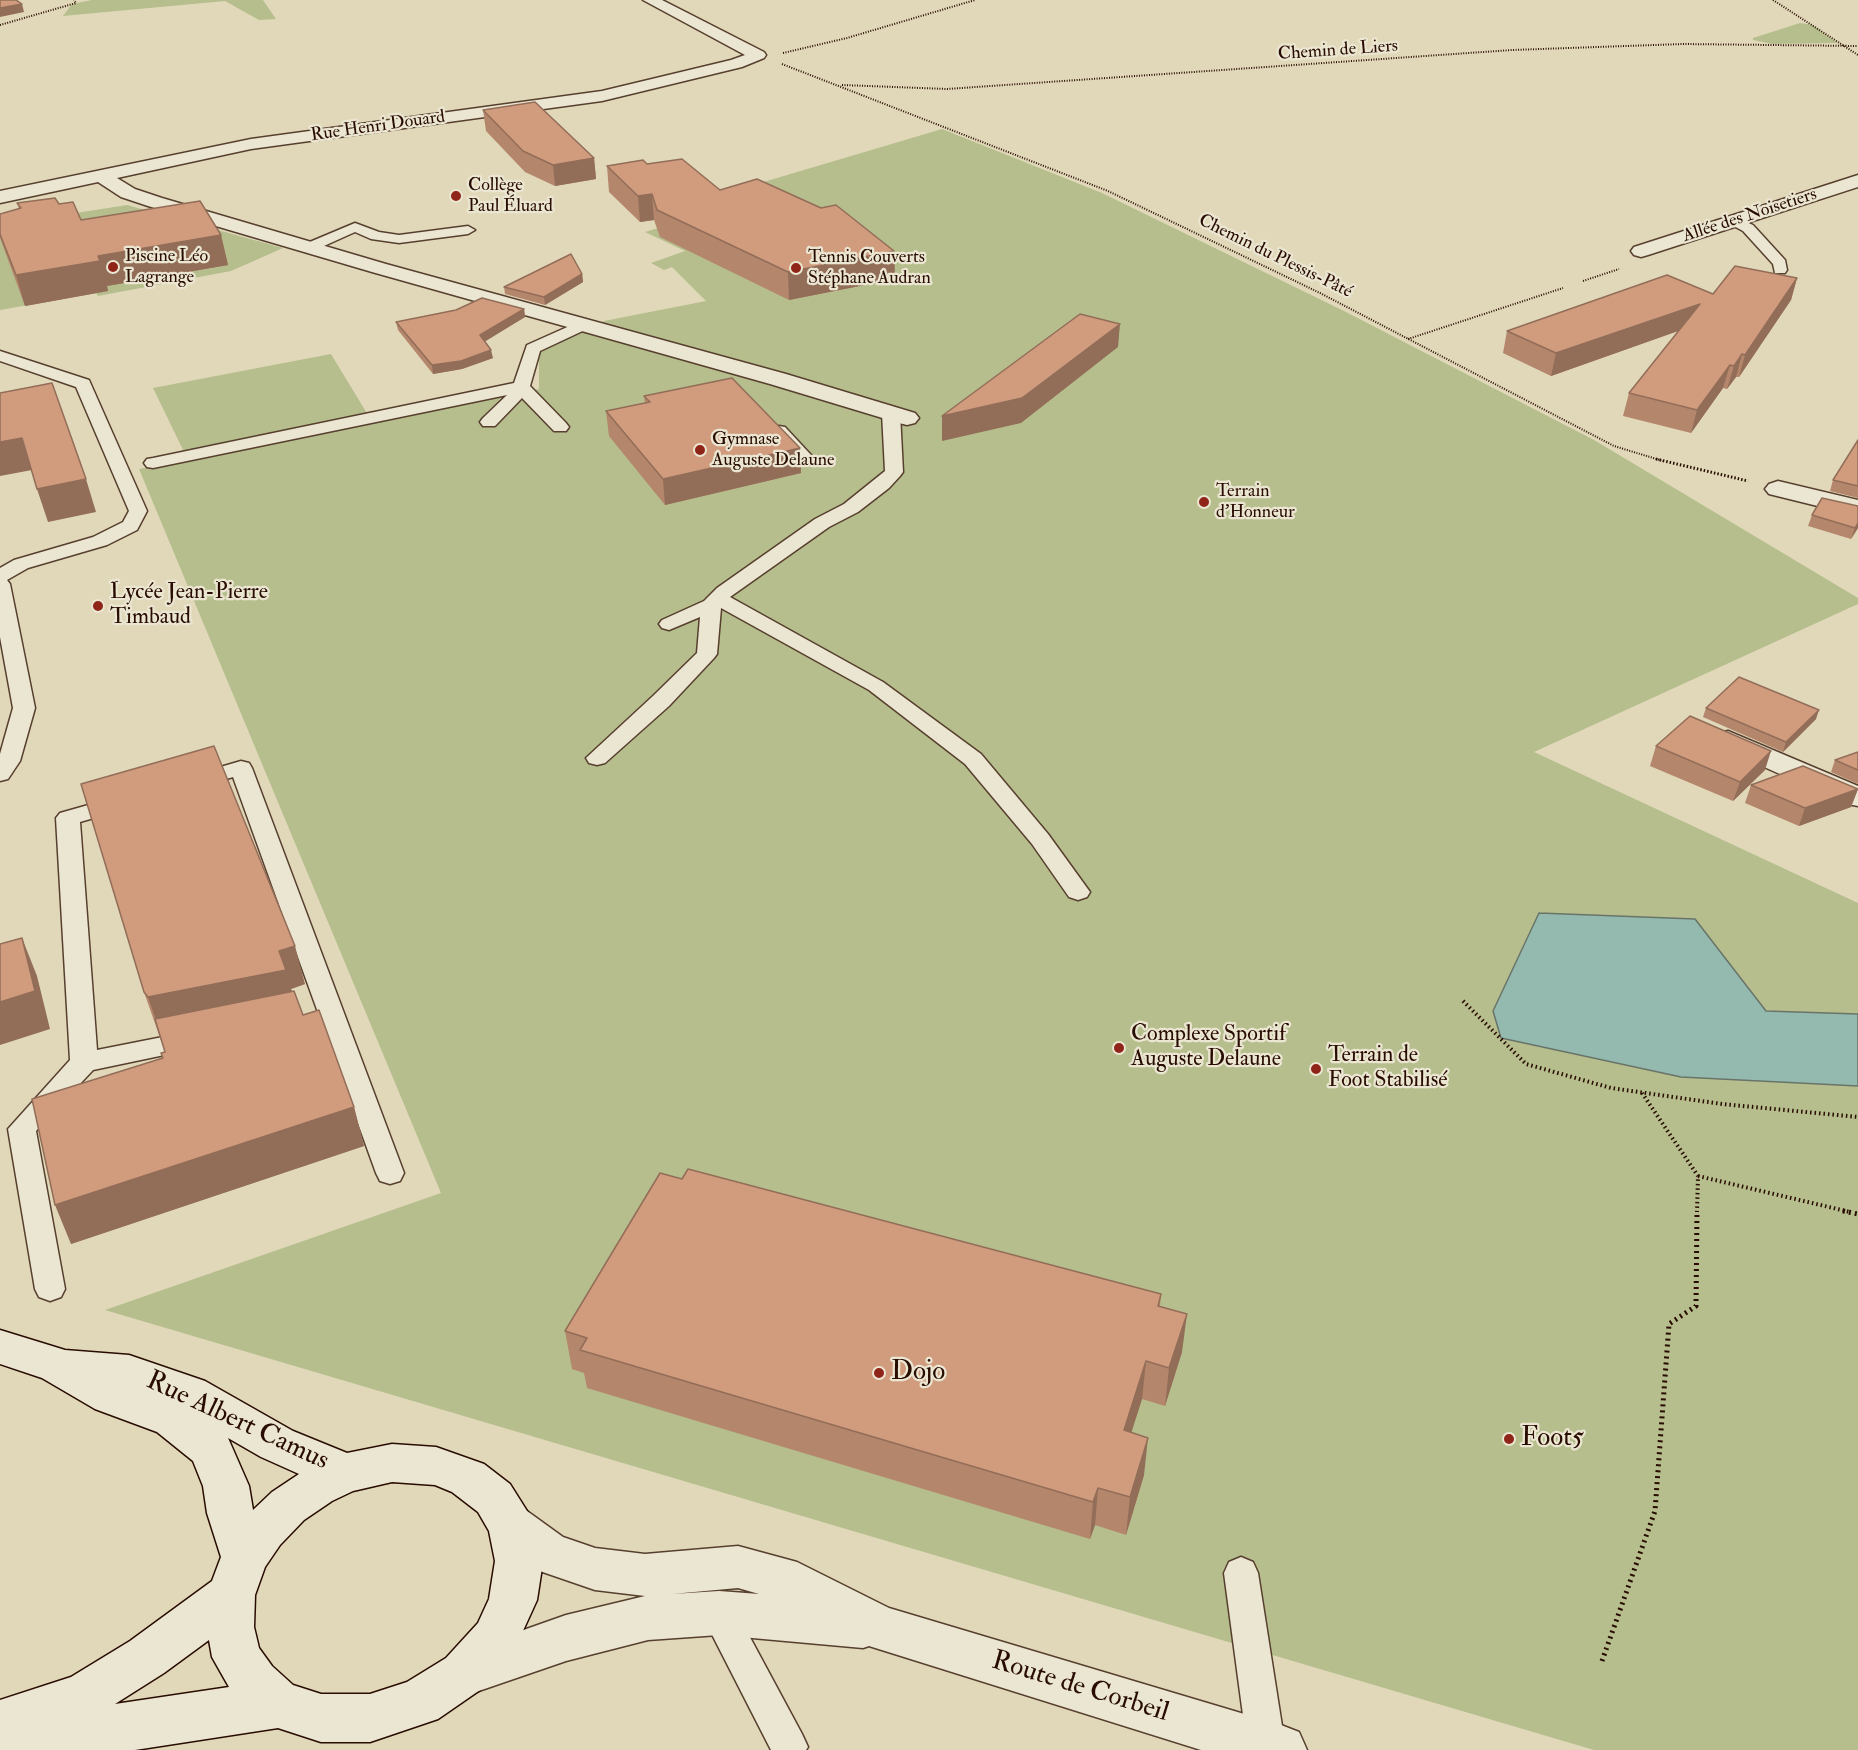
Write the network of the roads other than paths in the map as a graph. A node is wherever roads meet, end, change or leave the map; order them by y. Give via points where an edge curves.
1 (650, 0) edge
2 (137, 168) junction
3 (102, 176) junction
4 (1858, 181) edge
5 (128, 194) junction
6 (109, 196) dead end
7 (0, 197) edge
8 (1735, 221) junction
9 (468, 230) dead end
10 (310, 247) junction
11 (1641, 251) dead end
12 (1780, 270) dead end
13 (583, 325) junction
14 (0, 356) edge
15 (521, 387) junction
16 (899, 415) joint
17 (768, 418) edge
18 (489, 422) dead end
19 (560, 427) dead end
20 (805, 459) dead end
21 (153, 463) dead end
22 (1778, 489) road end
23 (1858, 508) edge
24 (0, 576) edge
25 (0, 584) edge
26 (715, 602) junction
27 (669, 624) dead end
28 (1706, 731) edge
29 (597, 758) dead end
30 (0, 774) edge
31 (176, 787) edge
32 (144, 796) edge
33 (1858, 797) edge
34 (1078, 892) dead end
35 (213, 1035) edge
36 (84, 1062) junction
37 (390, 1173) dead end
38 (50, 1289) dead end
39 (0, 1347) edge
40 (56, 1365) junction
41 (346, 1473) junction
42 (511, 1526) junction
43 (1241, 1573) dead end
44 (238, 1576) junction
45 (719, 1613) junction
46 (878, 1627) junction
47 (463, 1674) junction
48 (278, 1704) junction
49 (0, 1724) edge
50 (0, 1743) edge
51 (789, 1747) dead end
52 (1272, 1748) edge

1 - 2 street, Rue Henri Douard via 758,55 602,96 250,144
2 - 3 street, Rue Henri Douard
2 - 5 street via 152,185
3 - 5 street
3 - 7 street, Rue Henri Douard
4 - 8 street, Allée des Noisetiers
5 - 6 street
5 - 10 street
8 - 11 street, Allée des Noisetiers
8 - 12 lane via 1748,228 1780,262
9 - 10 lane via 399,238 376,236 355,227
10 - 13 street
13 - 15 lane via 533,348
13 - 16 street via 735,376
14 - 24 lane via 83,384 138,511 130,526 99,541 21,564
15 - 18 lane
15 - 19 lane
15 - 21 lane
16 - 26 lane via 894,472 883,484
17 - 20 lane
22 - 23 street
25 - 30 lane via 24,708 9,761
26 - 27 lane
26 - 29 lane via 707,654
26 - 34 lane via 876,686 973,759 1040,839
28 - 33 street
31 - 37 lane via 241,768 319,1014
32 - 36 lane via 68,818
35 - 36 lane
36 - 38 lane via 22,1129
39 - 40 street, Rue Albert Camus
40 - 41 street, Rue Albert Camus via 129,1372 190,1394 277,1444
40 - 44 street, Rue Albert Camus via 110,1396 173,1419 211,1449 226,1486
41 - 42 street via 392,1463 436,1466 468,1478 494,1498
41 - 44 street via 288,1506 264,1530
42 - 46 street, Route de Corbeil via 548,1553 595,1569 645,1575 738,1567 797,1584
42 - 47 street via 519,1561 513,1600 495,1639
43 - 52 lane
44 - 48 street via 230,1627 237,1657 254,1683
44 - 49 street via 147,1657 84,1696
45 - 46 street, Route de Corbeil
45 - 47 street, Route de Corbeil via 648,1618 566,1638
45 - 51 lane
46 - 52 street, Route de Corbeil
47 - 48 street via 420,1702 370,1718 321,1718
48 - 50 street

